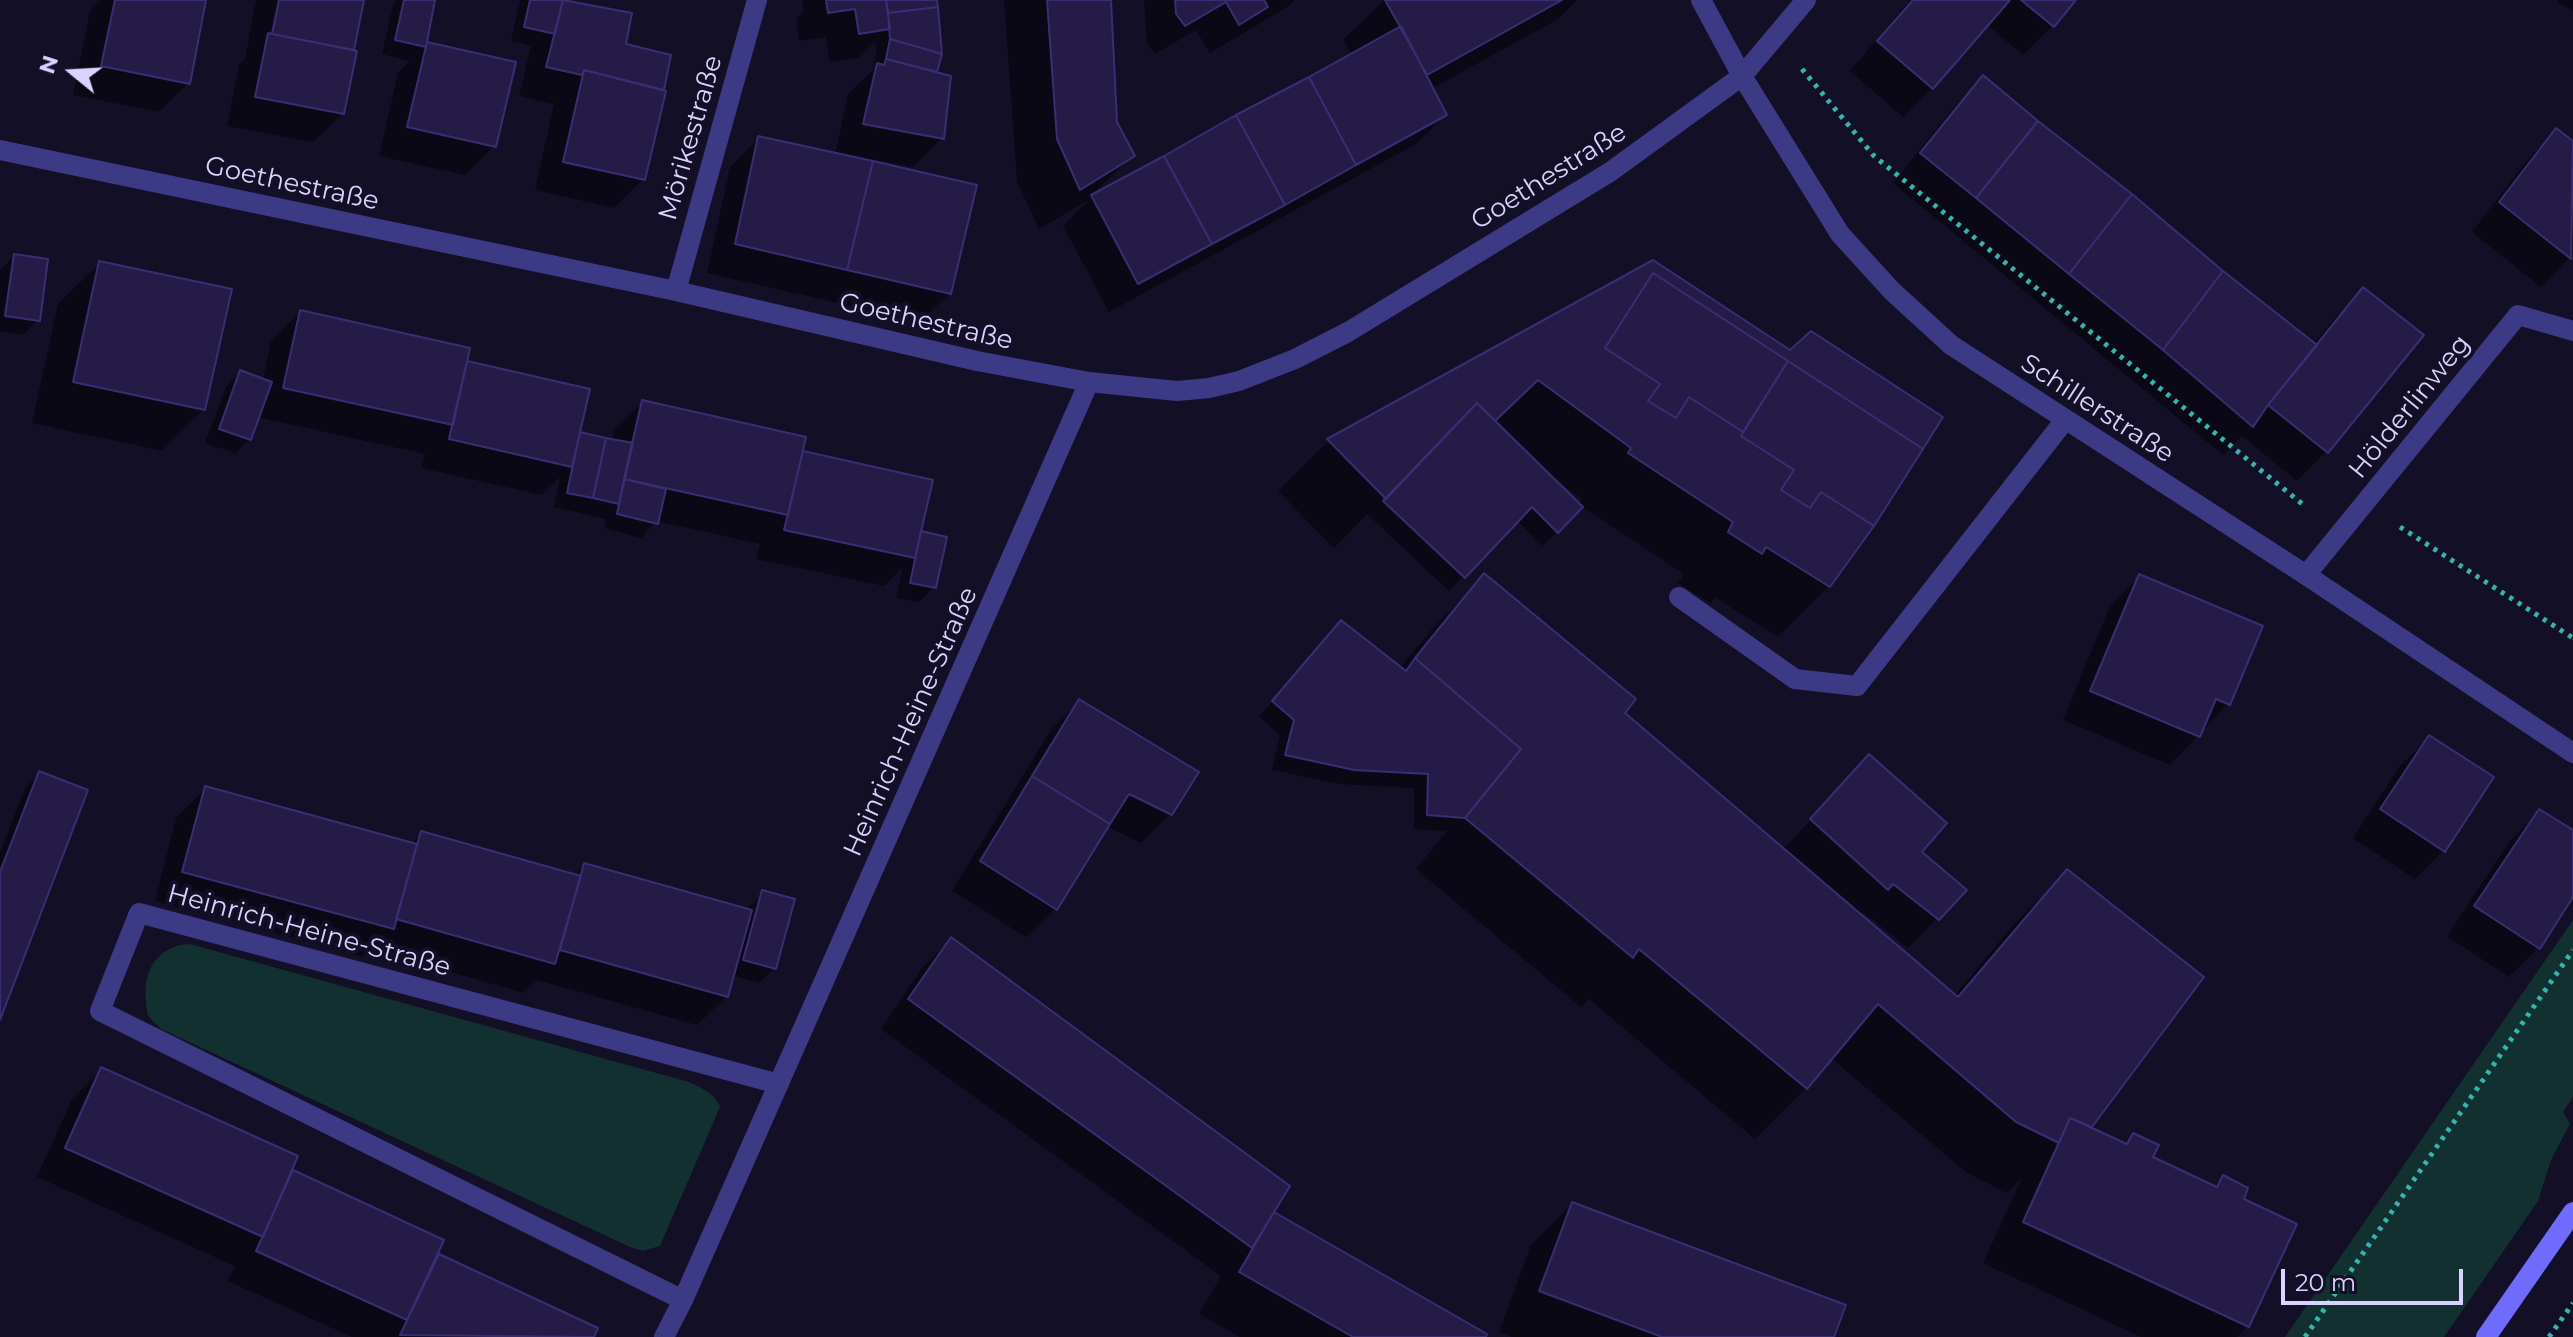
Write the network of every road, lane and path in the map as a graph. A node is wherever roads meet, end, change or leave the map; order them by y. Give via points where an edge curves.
1 (757, 0) edge
2 (1701, 0) edge
3 (1806, 0) edge
4 (1776, 38) junction
5 (1742, 76) junction
6 (0, 150) edge
7 (676, 291) junction
8 (2573, 331) edge
9 (1089, 382) junction
10 (2065, 420) junction
11 (2354, 516) junction
12 (2306, 575) junction
13 (1679, 597) dead end
14 (2573, 638) edge
15 (2573, 753) edge
16 (2573, 950) edge
17 (779, 1084) junction
18 (2573, 1212) edge
19 (683, 1300) junction
20 (2573, 1303) edge
21 (664, 1337) edge
22 (2305, 1337) edge
23 (2486, 1337) edge
24 (2549, 1337) edge

1 - 7 street, Mörikestraße
2 - 5 street, Schillerstraße
3 - 4 street, Goethestraße
4 - 5 street, Goethestraße
4 - 11 path via 1874,156 2309,510 2326,519
5 - 9 street, Goethestraße via 1610,172 1295,359 1209,388 1177,391
5 - 10 street, Schillerstraße via 1840,234 1892,291 1951,345
6 - 7 street, Goethestraße
7 - 9 street, Goethestraße
8 - 11 street, Hölderlinweg via 2518,315
9 - 17 street, Heinrich-Heine-Straße
10 - 12 street, Schillerstraße
10 - 13 street via 1857,686 1795,679
11 - 12 street, Hölderlinweg
11 - 14 path via 2418,537
12 - 15 street, Schillerstraße
16 - 22 path
17 - 19 street, Heinrich-Heine-Straße
17 - 19 street, Heinrich-Heine-Straße via 139,913 100,1011
18 - 23 main road
19 - 21 street, Heinrich-Heine-Straße
20 - 24 path

